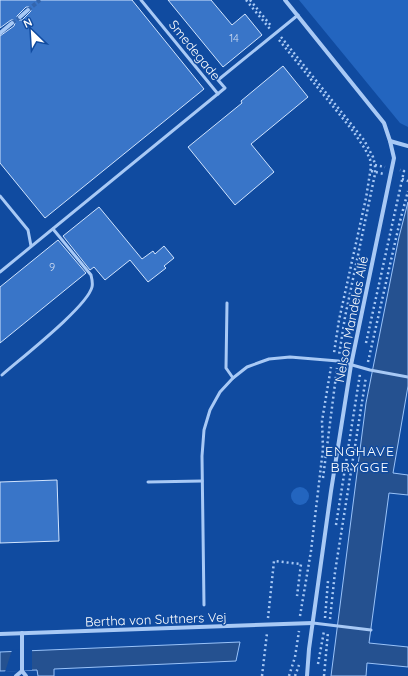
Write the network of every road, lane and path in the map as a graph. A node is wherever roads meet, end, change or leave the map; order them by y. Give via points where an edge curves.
1 (142, 0) edge
2 (246, 0) edge
3 (250, 0) edge
4 (285, 0) edge
5 (28, 10) tunnel mouth
6 (298, 15) junction
7 (20, 17) tunnel mouth
8 (12, 23) tunnel mouth
9 (0, 33) edge
10 (275, 33) junction
11 (218, 94) junction
12 (390, 142) junction
13 (408, 146) edge
14 (375, 165) junction
15 (392, 168) junction
16 (403, 179) junction
17 (408, 180) edge
18 (408, 191) edge
19 (0, 196) edge
20 (52, 229) junction
21 (31, 246) junction
22 (0, 272) edge
23 (227, 303) dead end
24 (345, 317) dead end
25 (365, 345) dead end
26 (332, 360) junction
27 (351, 365) junction
28 (361, 368) junction
29 (368, 370) junction
30 (2, 375) dead end
31 (408, 377) edge
32 (233, 378) junction
33 (202, 481) junction
34 (148, 482) dead end
35 (336, 529) dead end
36 (329, 575) dead end
37 (297, 596) dead end
38 (204, 604) dead end
39 (300, 624) junction
40 (313, 624) junction
41 (325, 624) junction
42 (267, 625) junction
43 (331, 625) junction
44 (371, 630) dead end
45 (22, 633) junction
46 (0, 634) edge
47 (317, 669) dead end
48 (22, 671) junction
49 (16, 676) edge
50 (26, 676) edge
51 (262, 676) edge
52 (289, 676) edge
53 (306, 676) edge
54 (324, 676) edge

1 - 11 lane, Smedegade
2 - 10 path
3 - 10 path
4 - 6 street, Nelson Mandelas Allé
5 - 7 street
6 - 10 lane
6 - 12 street, Nelson Mandelas Allé via 384,123
8 - 9 street
10 - 11 lane via 218,80 225,88
10 - 14 path via 358,130 370,149
10 - 26 path via 352,131 370,159 366,198
11 - 20 lane
12 - 13 street
12 - 15 street, Nelson Mandelas Allé via 394,158
14 - 15 path
14 - 24 path
15 - 16 path via 404,171
15 - 27 street, Nelson Mandelas Allé
16 - 17 path
16 - 25 path
18 - 29 path
19 - 21 lane via 28,230
20 - 21 lane
20 - 30 lane via 91,275 92,288 87,298 73,313
21 - 22 lane
23 - 32 lane via 226,368
26 - 27 lane
26 - 32 lane via 290,357 269,359 247,367
26 - 39 path via 322,421 323,449
27 - 28 lane
27 - 40 street, Nelson Mandelas Allé
28 - 29 lane
28 - 35 path
29 - 31 lane
29 - 43 path via 335,572
32 - 33 lane via 220,392 210,410 204,430
33 - 34 lane
33 - 38 lane
36 - 41 path
37 - 42 path via 301,564 274,561
39 - 40 street, Bertha von Suttners Vej
39 - 42 street, Bertha von Suttners Vej
39 - 52 path
40 - 41 lane
40 - 53 street, Nelson Mandelas Allé
41 - 43 lane
41 - 47 path
42 - 45 street, Bertha von Suttners Vej
42 - 51 path
43 - 44 lane
43 - 54 path
45 - 46 street, Bertha von Suttners Vej
45 - 48 street
48 - 49 street
48 - 50 street

